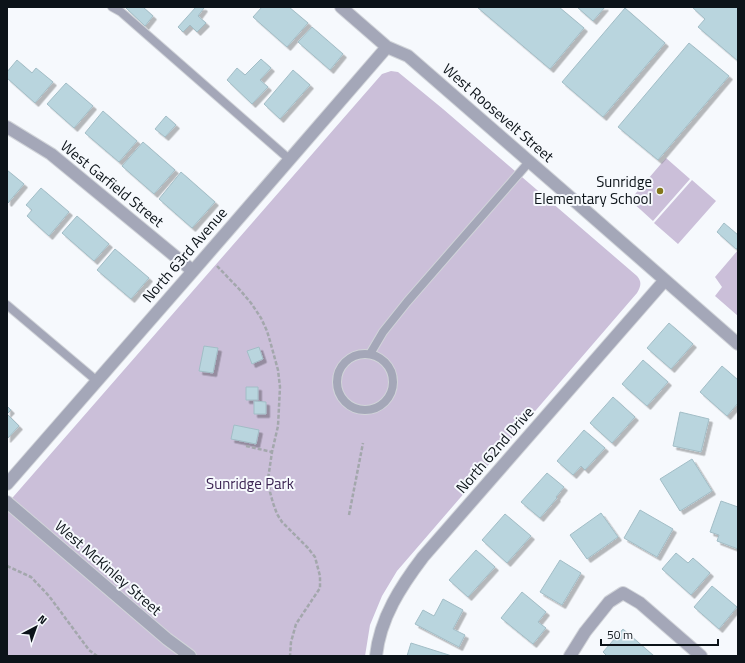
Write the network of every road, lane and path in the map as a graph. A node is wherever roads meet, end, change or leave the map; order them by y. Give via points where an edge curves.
1 (112, 7) edge
2 (341, 7) edge
3 (387, 47) junction
4 (7, 127) edge
5 (290, 159) junction
6 (530, 162) junction
7 (217, 266) dead end
8 (193, 271) junction
9 (665, 280) junction
10 (7, 305) edge
11 (738, 344) edge
12 (370, 354) junction
13 (97, 381) junction
14 (363, 443) dead end
15 (246, 446) dead end
16 (272, 452) junction
17 (7, 484) edge
18 (7, 502) edge
19 (348, 515) dead end
20 (7, 566) edge
21 (97, 656) edge
22 (190, 656) edge
23 (290, 656) edge
24 (376, 656) edge
25 (570, 656) edge
26 (701, 656) edge

1 - 5 lane
2 - 3 street, West Roosevelt Street
3 - 5 street, North 63rd Avenue
3 - 6 street, West Roosevelt Street via 408,56
4 - 8 street, West Garfield Street via 52,154
5 - 8 street, North 63rd Avenue
6 - 9 street, West Roosevelt Street
6 - 12 lane via 397,314
7 - 16 path via 251,303 270,340 280,387 278,426
8 - 13 street, North 63rd Avenue
9 - 11 street, West Roosevelt Street
9 - 24 street, North 62nd Drive via 419,562 392,603 380,634
10 - 13 lane
12 - 12 lane via 350,357 338,372 336,382 343,400 360,410 377,408 385,402 393,387 393,378 388,366 378,356
13 - 17 street, North 63rd Avenue
14 - 19 path
15 - 16 path
16 - 23 path via 268,480 277,514 315,556 320,576 320,588 296,624
18 - 22 street, West McKinley Street via 166,639
20 - 21 path via 31,577 49,596 89,650
25 - 26 street via 609,602 623,593 640,602

